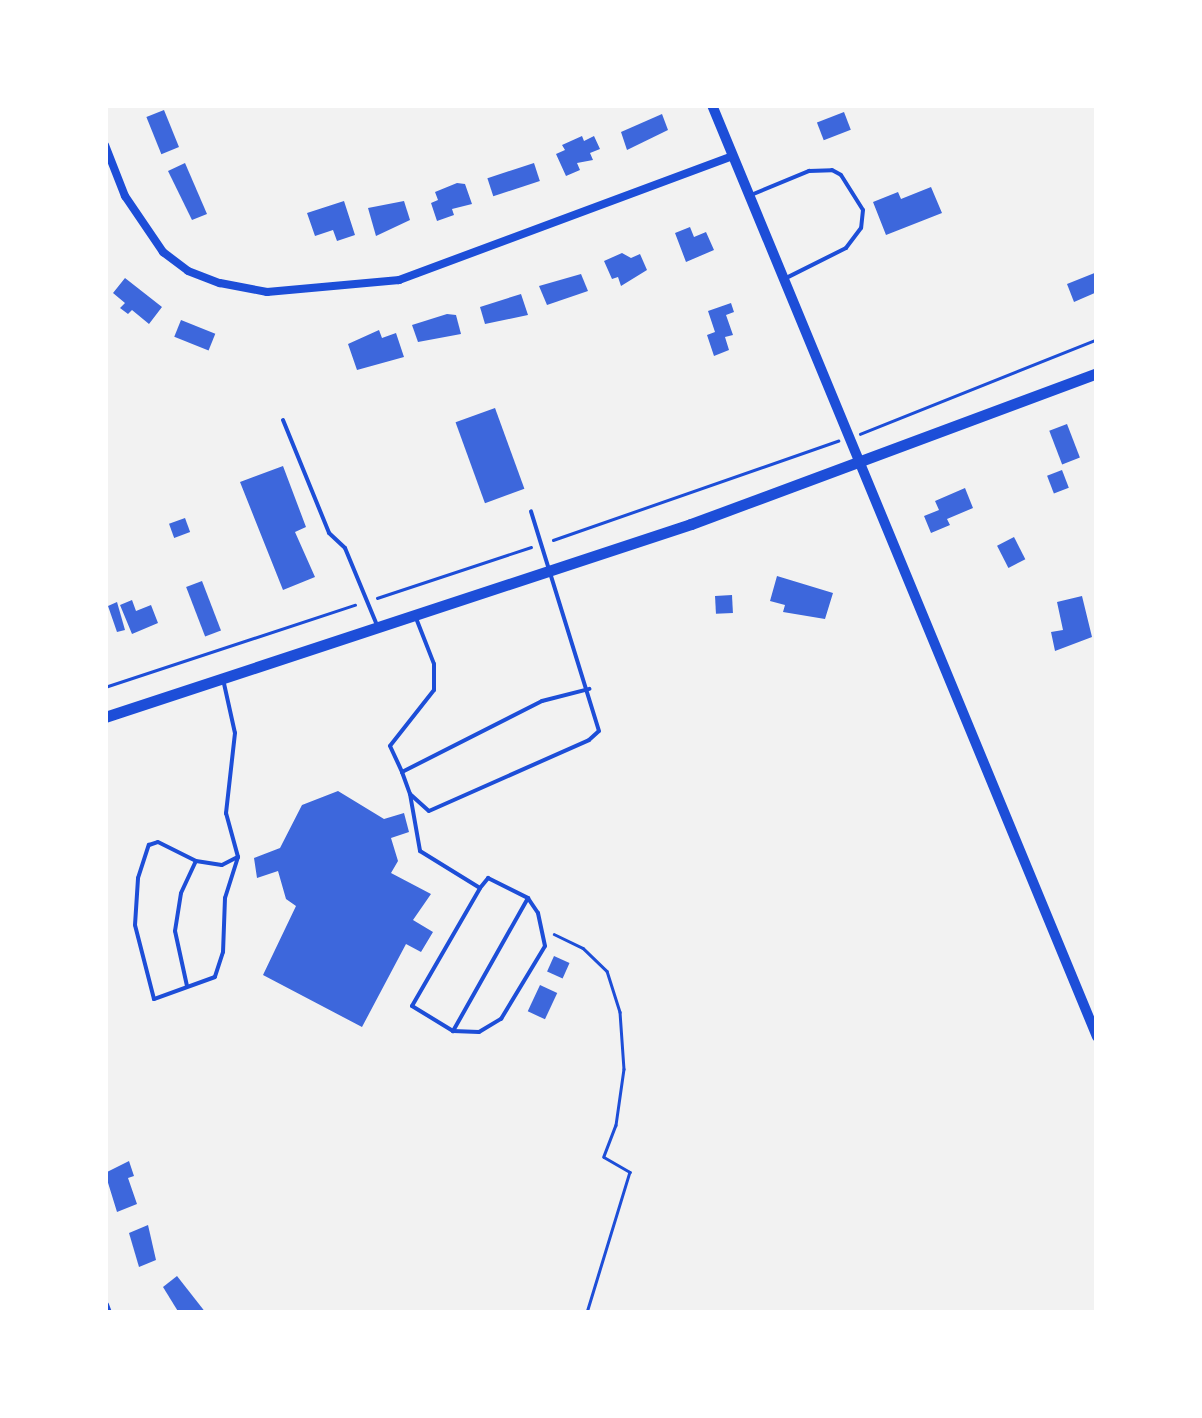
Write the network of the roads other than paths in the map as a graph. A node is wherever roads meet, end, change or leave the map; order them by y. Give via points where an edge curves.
1 (712, 105) edge
2 (105, 144) edge
3 (733, 156) junction
4 (749, 196) junction
5 (783, 278) junction
6 (1097, 373) edge
7 (283, 420) dead end
8 (860, 462) junction
9 (531, 511) dead end
10 (549, 570) junction
11 (416, 616) junction
12 (377, 627) junction
13 (224, 679) junction
14 (589, 689) junction
15 (105, 718) edge
16 (402, 772) junction
17 (410, 794) junction
18 (238, 856) junction
19 (196, 861) junction
20 (480, 888) junction
21 (528, 898) junction
22 (188, 987) junction
23 (453, 1031) junction
24 (1097, 1037) edge
25 (105, 1304) edge
26 (108, 1313) edge

1 - 3 street
2 - 3 street via 125,196 163,252 188,271 267,292 398,280
3 - 4 street
4 - 5 street
4 - 5 lane via 809,171 832,170 862,210 861,228 846,248
5 - 8 street
6 - 8 main road
7 - 12 lane
8 - 10 main road
8 - 24 street
9 - 10 lane
10 - 11 main road
10 - 14 lane
11 - 12 main road
11 - 16 lane via 434,664 434,690 390,746
12 - 13 main road
13 - 15 main road
13 - 18 lane via 235,733 226,813
14 - 16 lane via 542,701
14 - 17 lane via 599,730 589,740 429,811
16 - 17 lane
17 - 20 lane via 420,851
18 - 19 lane via 222,865
18 - 22 lane via 215,977
19 - 22 lane via 175,931
19 - 22 lane via 158,842 149,845 138,878 135,925 154,1000
20 - 21 lane via 488,878
20 - 23 lane via 412,1006
21 - 23 lane
21 - 23 lane via 545,946 501,1019 479,1032
25 - 26 street

